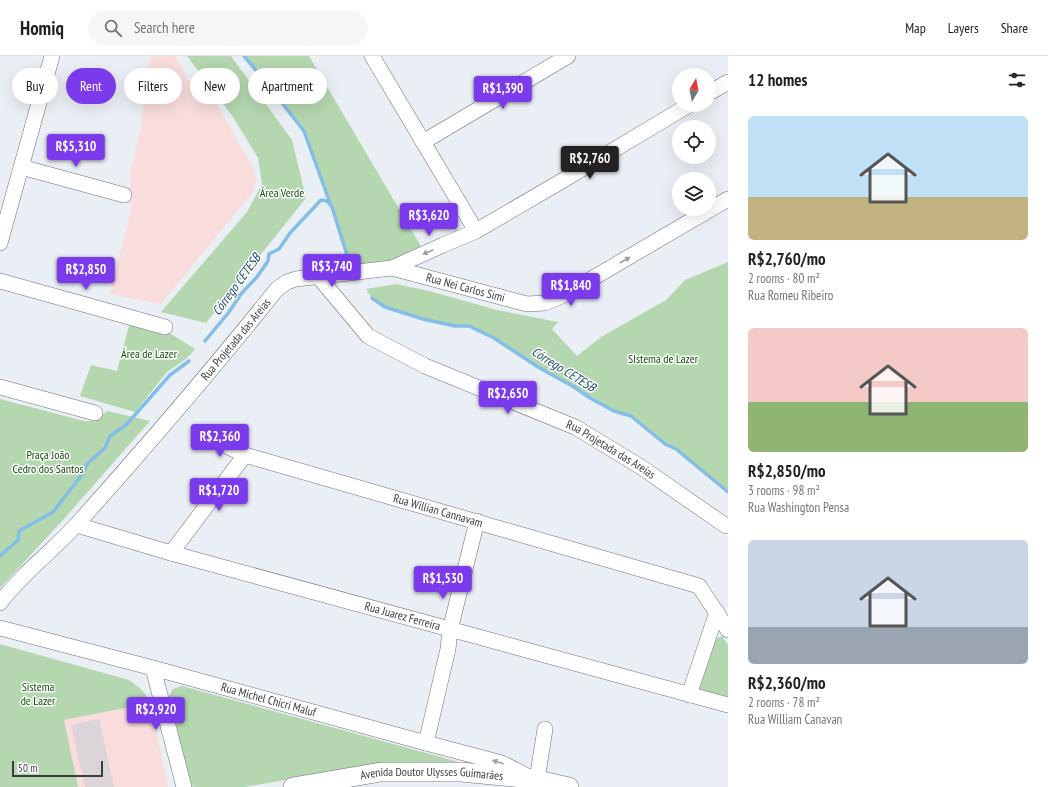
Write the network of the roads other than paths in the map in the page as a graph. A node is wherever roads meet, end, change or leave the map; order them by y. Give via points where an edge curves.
1 (52, 56) edge
2 (372, 56) edge
3 (568, 56) edge
4 (728, 82) edge
5 (716, 89) edge
6 (677, 112) edge
7 (423, 142) junction
8 (21, 167) junction
9 (124, 195) dead end
10 (728, 199) edge
11 (476, 230) junction
12 (0, 243) edge
13 (387, 268) junction
14 (317, 275) junction
15 (0, 281) edge
16 (165, 327) dead end
17 (0, 387) edge
18 (95, 413) dead end
19 (208, 437) dead end
20 (245, 455) junction
21 (477, 521) junction
22 (77, 525) junction
23 (726, 526) dead end
24 (171, 554) junction
25 (0, 603) edge
26 (717, 612) junction
27 (0, 628) edge
28 (450, 630) junction
29 (728, 630) edge
30 (153, 668) junction
31 (689, 695) junction
32 (728, 705) edge
33 (546, 729) dead end
34 (426, 743) junction
35 (535, 779) junction
36 (184, 787) edge
37 (293, 787) edge
38 (569, 787) edge

1 - 8 street
2 - 7 street
3 - 7 street
4 - 5 street
6 - 11 street
7 - 11 street
8 - 9 street
8 - 12 street
13 -> 10 street, Rua Nei Carlos Simi via 527,304 545,303 564,295
11 -> 13 street
13 - 14 street
14 - 22 street, Rua Projetada das Areias via 296,278 277,289 217,364
14 - 23 street, Rua Projetada das Areias via 368,336 425,366 575,427 641,467
15 - 16 street
17 - 18 street
19 - 20 street, Rua Willian Cannavam
20 - 21 street, Rua Willian Cannavam
20 - 24 street
21 - 26 street, Rua Willian Cannavam via 699,586
21 - 28 street
22 - 24 street, Rua Juarez Ferreira
22 - 25 street, Rua Projetada das Areias via 11,588
24 - 28 street, Rua Juarez Ferreira
26 - 29 street, Rua Willian Cannavam
26 - 31 street
27 - 30 street, Rua Michel Chicri Maluf
28 - 31 street, Rua Juarez Ferreira
28 - 34 street
30 - 34 street, Rua Michel Chicri Maluf
30 - 36 street
31 - 32 street, Rua Juarez Ferreira
33 - 35 street
35 -> 34 street, Rua Michel Chicri Maluf via 502,763
35 - 37 main road, Avenida Doutor Ulysses Guimarães via 461,772 381,772
35 - 38 main road, Avenida Doutor Ulysses Guimarães

